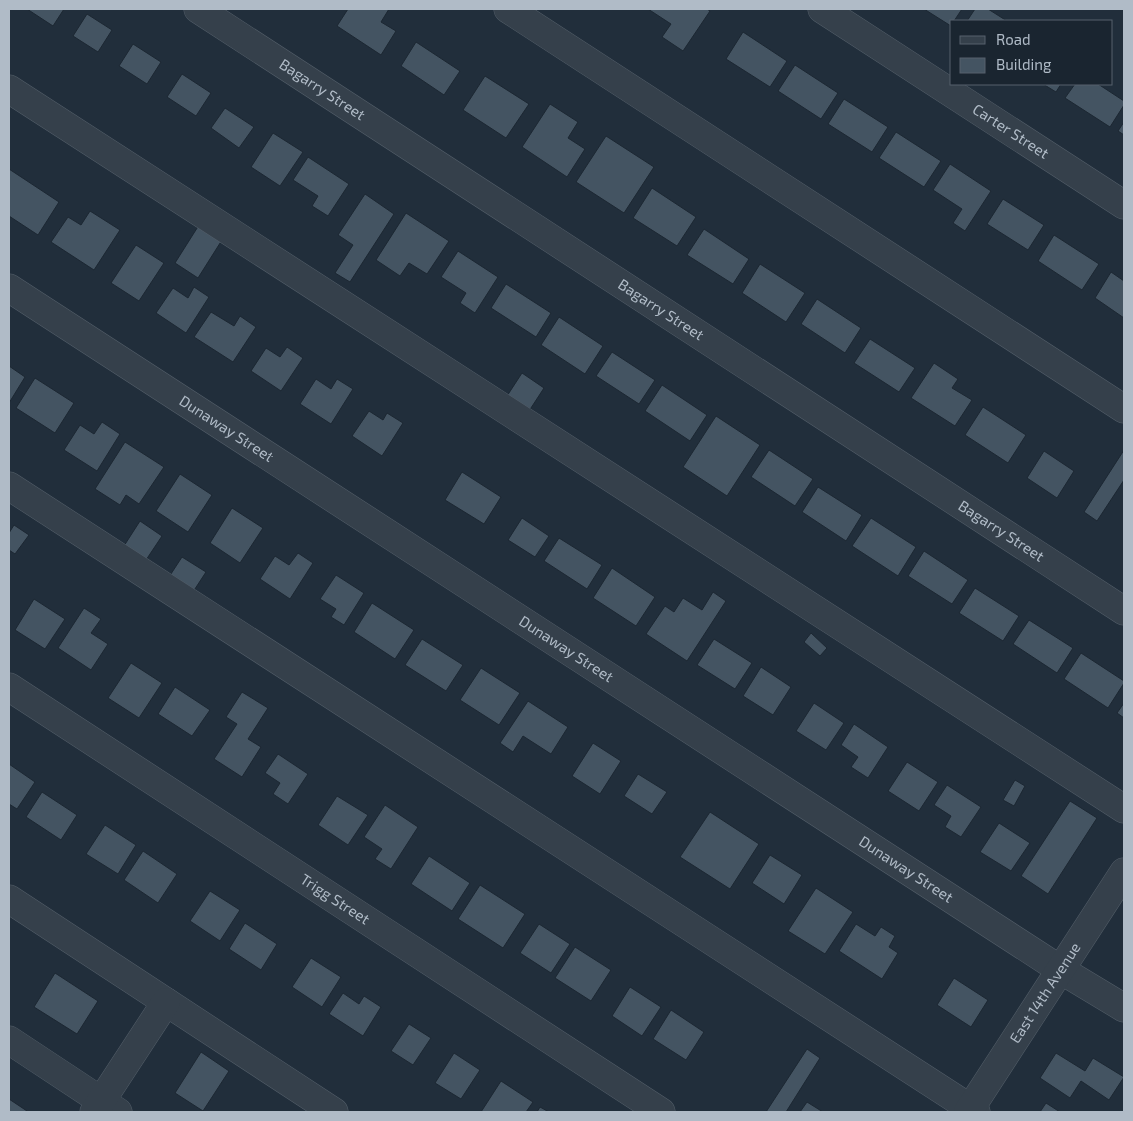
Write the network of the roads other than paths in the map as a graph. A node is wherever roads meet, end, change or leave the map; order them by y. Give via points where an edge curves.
1 (198, 9) edge
2 (508, 9) edge
3 (822, 9) edge
4 (9, 89) edge
5 (1124, 205) edge
6 (9, 288) edge
7 (1124, 409) edge
8 (9, 486) edge
9 (1124, 610) edge
10 (9, 688) edge
11 (1124, 809) edge
12 (1124, 872) edge
13 (9, 899) edge
14 (1061, 970) junction
15 (166, 1002) junction
16 (1124, 1008) edge
17 (9, 1040) edge
18 (105, 1109) edge
19 (972, 1111) edge
20 (334, 1112) edge
21 (661, 1112) edge

1 - 9 street, Bagarry Street
2 - 7 street
3 - 5 street, Carter Street
4 - 11 street
6 - 14 street, Dunaway Street
8 - 19 street
10 - 21 street, Trigg Street
12 - 14 street, East 14th Avenue
13 - 15 street
14 - 16 street, Dunaway Street
14 - 19 street, East 14th Avenue
15 - 18 street
15 - 20 street
17 - 18 street

